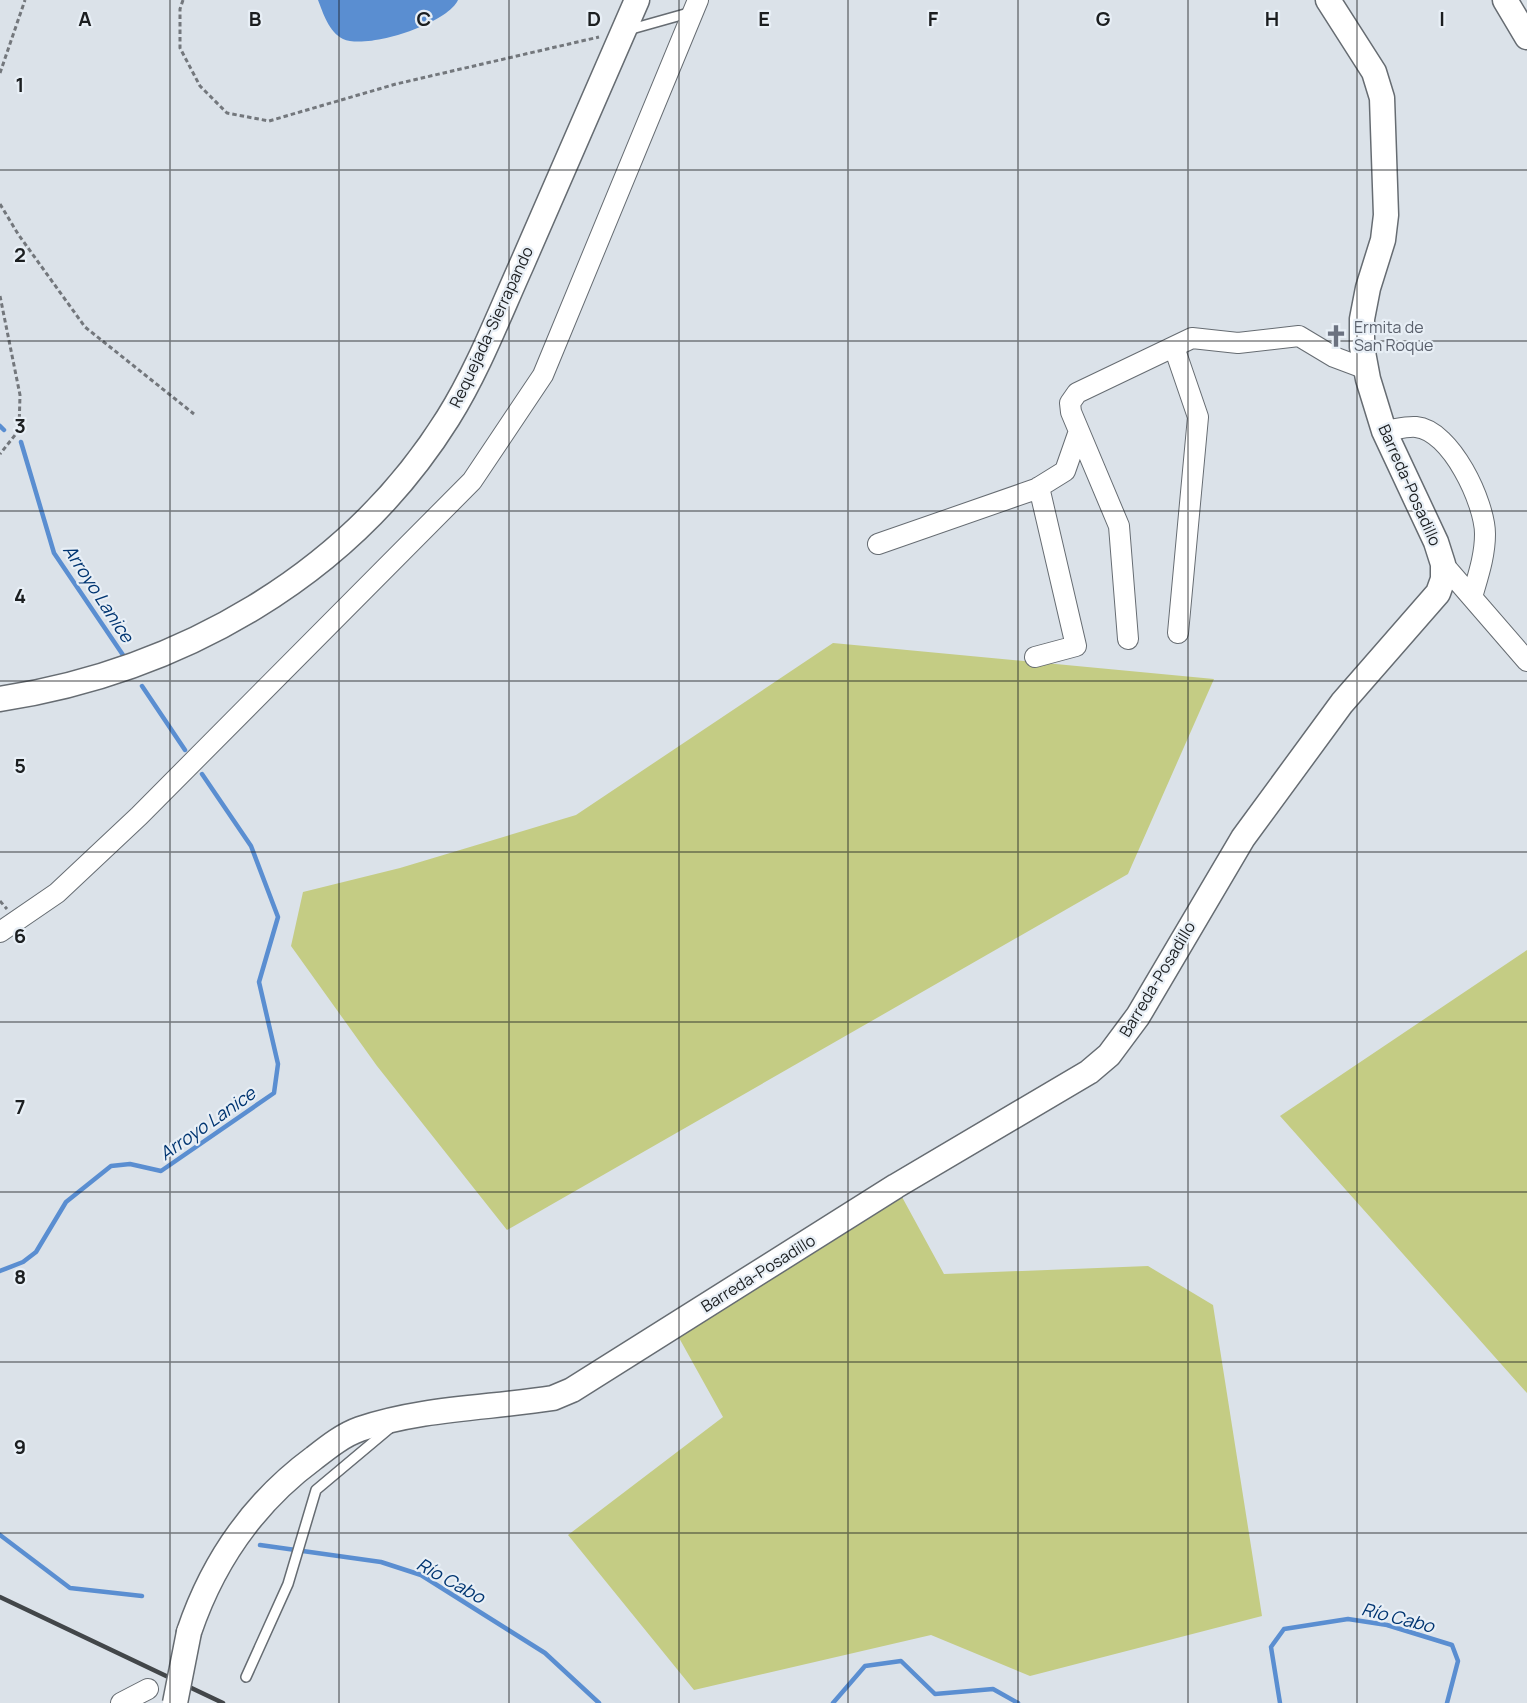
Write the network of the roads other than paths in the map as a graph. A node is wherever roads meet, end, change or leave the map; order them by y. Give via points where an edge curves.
1 (637, 0) edge
2 (1328, 0) edge
3 (1505, 0) edge
4 (695, 6) edge
5 (624, 31) junction
6 (1527, 37) edge
7 (1174, 347) junction
8 (1366, 369) junction
9 (1079, 431) junction
10 (1384, 431) junction
11 (1039, 487) junction
12 (878, 544) dead end
13 (1443, 564) junction
14 (1472, 597) junction
15 (1178, 633) dead end
16 (1128, 639) dead end
17 (1035, 657) dead end
18 (1527, 661) edge
19 (0, 699) edge
20 (0, 932) edge
21 (403, 1418) junction
22 (246, 1677) dead end
23 (161, 1694) edge
24 (121, 1703) edge
25 (183, 1703) edge

1 - 5 street, Requejada-Sierrapando
2 - 8 street, Barreda-Posadillo via 1374,72 1382,98 1386,215 1362,319
3 - 6 street
4 - 5 lane
4 - 20 street via 543,375 472,481 139,816 57,893
5 - 19 street, Requejada-Sierrapando via 483,350 448,418 401,482 352,532 256,608 145,663 80,684
7 - 8 street via 1192,338 1238,343 1299,336 1334,357
7 - 9 street via 1077,393 1070,404
7 - 15 street via 1198,417
8 - 10 street, Barreda-Posadillo
9 - 11 street via 1065,471
9 - 16 street via 1119,526
10 - 13 street, Barreda-Posadillo
10 - 14 street via 1418,427 1434,435 1449,448 1473,488 1484,518 1485,534
11 - 12 street
11 - 17 street via 1076,646
13 - 14 street
13 - 21 street, Barreda-Posadillo via 1438,593 1342,704 1243,838 1138,1016 1109,1055 1089,1072 896,1186 572,1390 553,1398
14 - 18 street
21 - 22 lane via 316,1490 288,1584
21 - 23 street, Barreda-Posadillo, bridge via 359,1430 336,1442 269,1495 217,1563
23 - 24 street
23 - 25 lane

